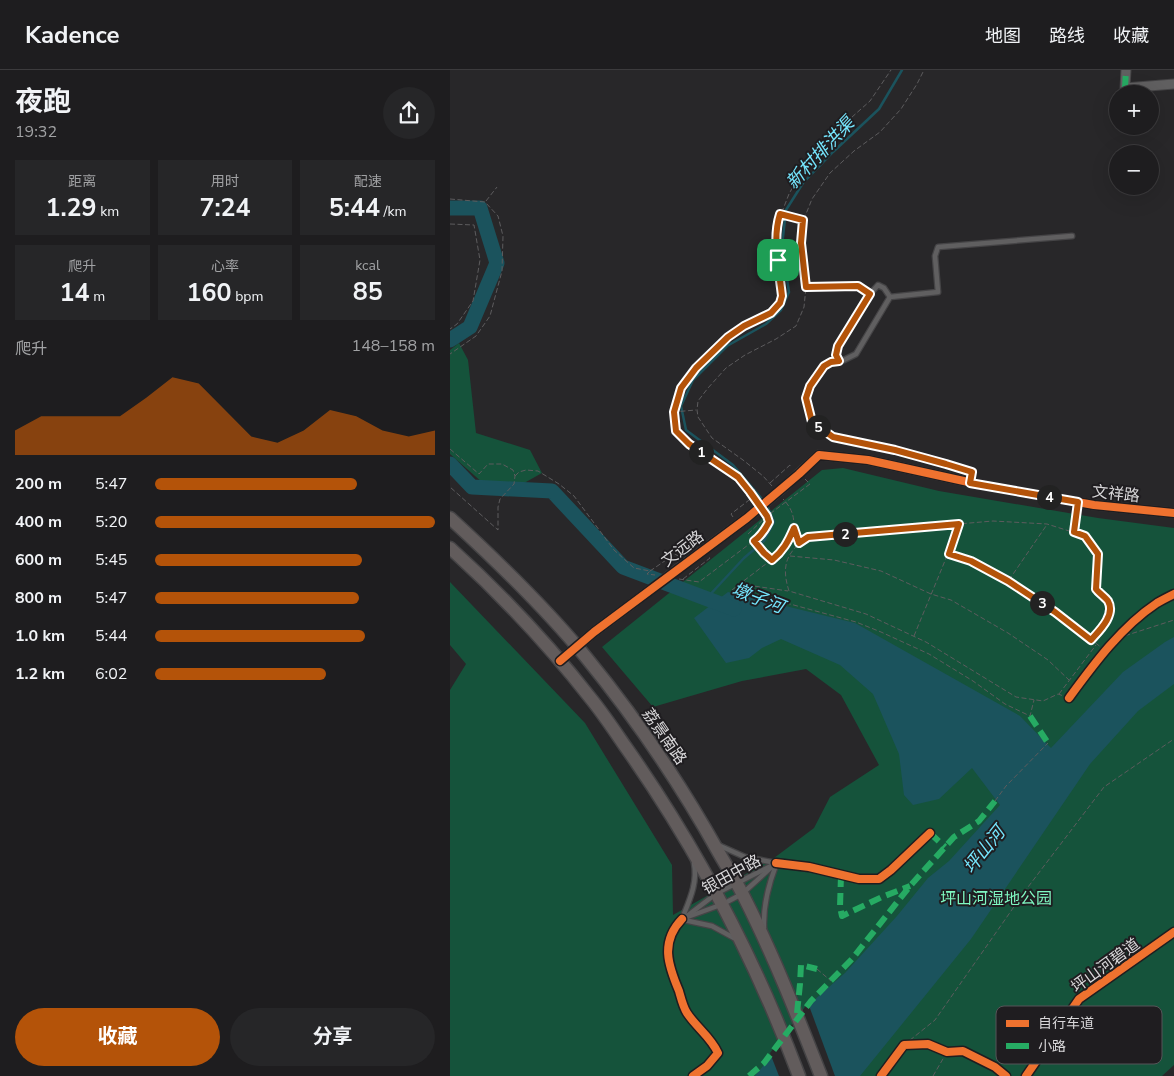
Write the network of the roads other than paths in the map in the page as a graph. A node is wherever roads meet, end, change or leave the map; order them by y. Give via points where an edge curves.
1 (1126, 70) edge
2 (1174, 84) edge
3 (1072, 236) dead end
4 (890, 297) junction
5 (839, 361) junction
6 (819, 455) joint
7 (970, 483) junction
8 (1174, 512) edge
9 (450, 518) edge
10 (450, 548) edge
11 (576, 646) junction
12 (560, 661) junction
13 (713, 842) junction
14 (691, 848) junction
15 (776, 863) junction
16 (739, 888) junction
17 (720, 899) junction
18 (682, 920) junction
19 (764, 940) junction
20 (742, 945) junction
21 (800, 1076) edge
22 (821, 1076) edge

1 - 2 street via 1125,88
3 - 4 lane via 938,248 935,256 938,292
4 - 5 lane via 856,354
4 - 5 lane via 878,285 870,294 838,346 836,355
5 - 7 lane via 824,366 810,386 806,398 812,422 833,437 972,472
6 - 7 street, 文祥路 via 868,460
6 - 11 street, 文远路, bridge via 746,518
7 - 8 street, 文祥路 via 1094,505
9 - 11 main road, 荔景南路 via 554,620
10 - 12 main road
11 - 12 street, 文远路
11 - 13 main road, 荔景南路 via 611,688 664,763
12 - 14 main road via 640,768
13 - 15 lane via 745,857
13 - 16 main road, 荔景南路
14 - 17 main road
14 - 18 lane via 695,867 694,887
15 - 16 lane, 银田中路
15 - 16 lane, 银田中路
15 - 19 lane via 765,901
16 - 17 lane, 银田中路
16 - 17 lane, 银田中路
16 - 19 main road, 荔景南路
17 - 18 lane, 银田中路
17 - 18 lane, 银田中路
17 - 20 main road
18 - 20 lane via 712,926
19 - 22 main road, 荔景南路 via 797,1012
20 - 21 main road

